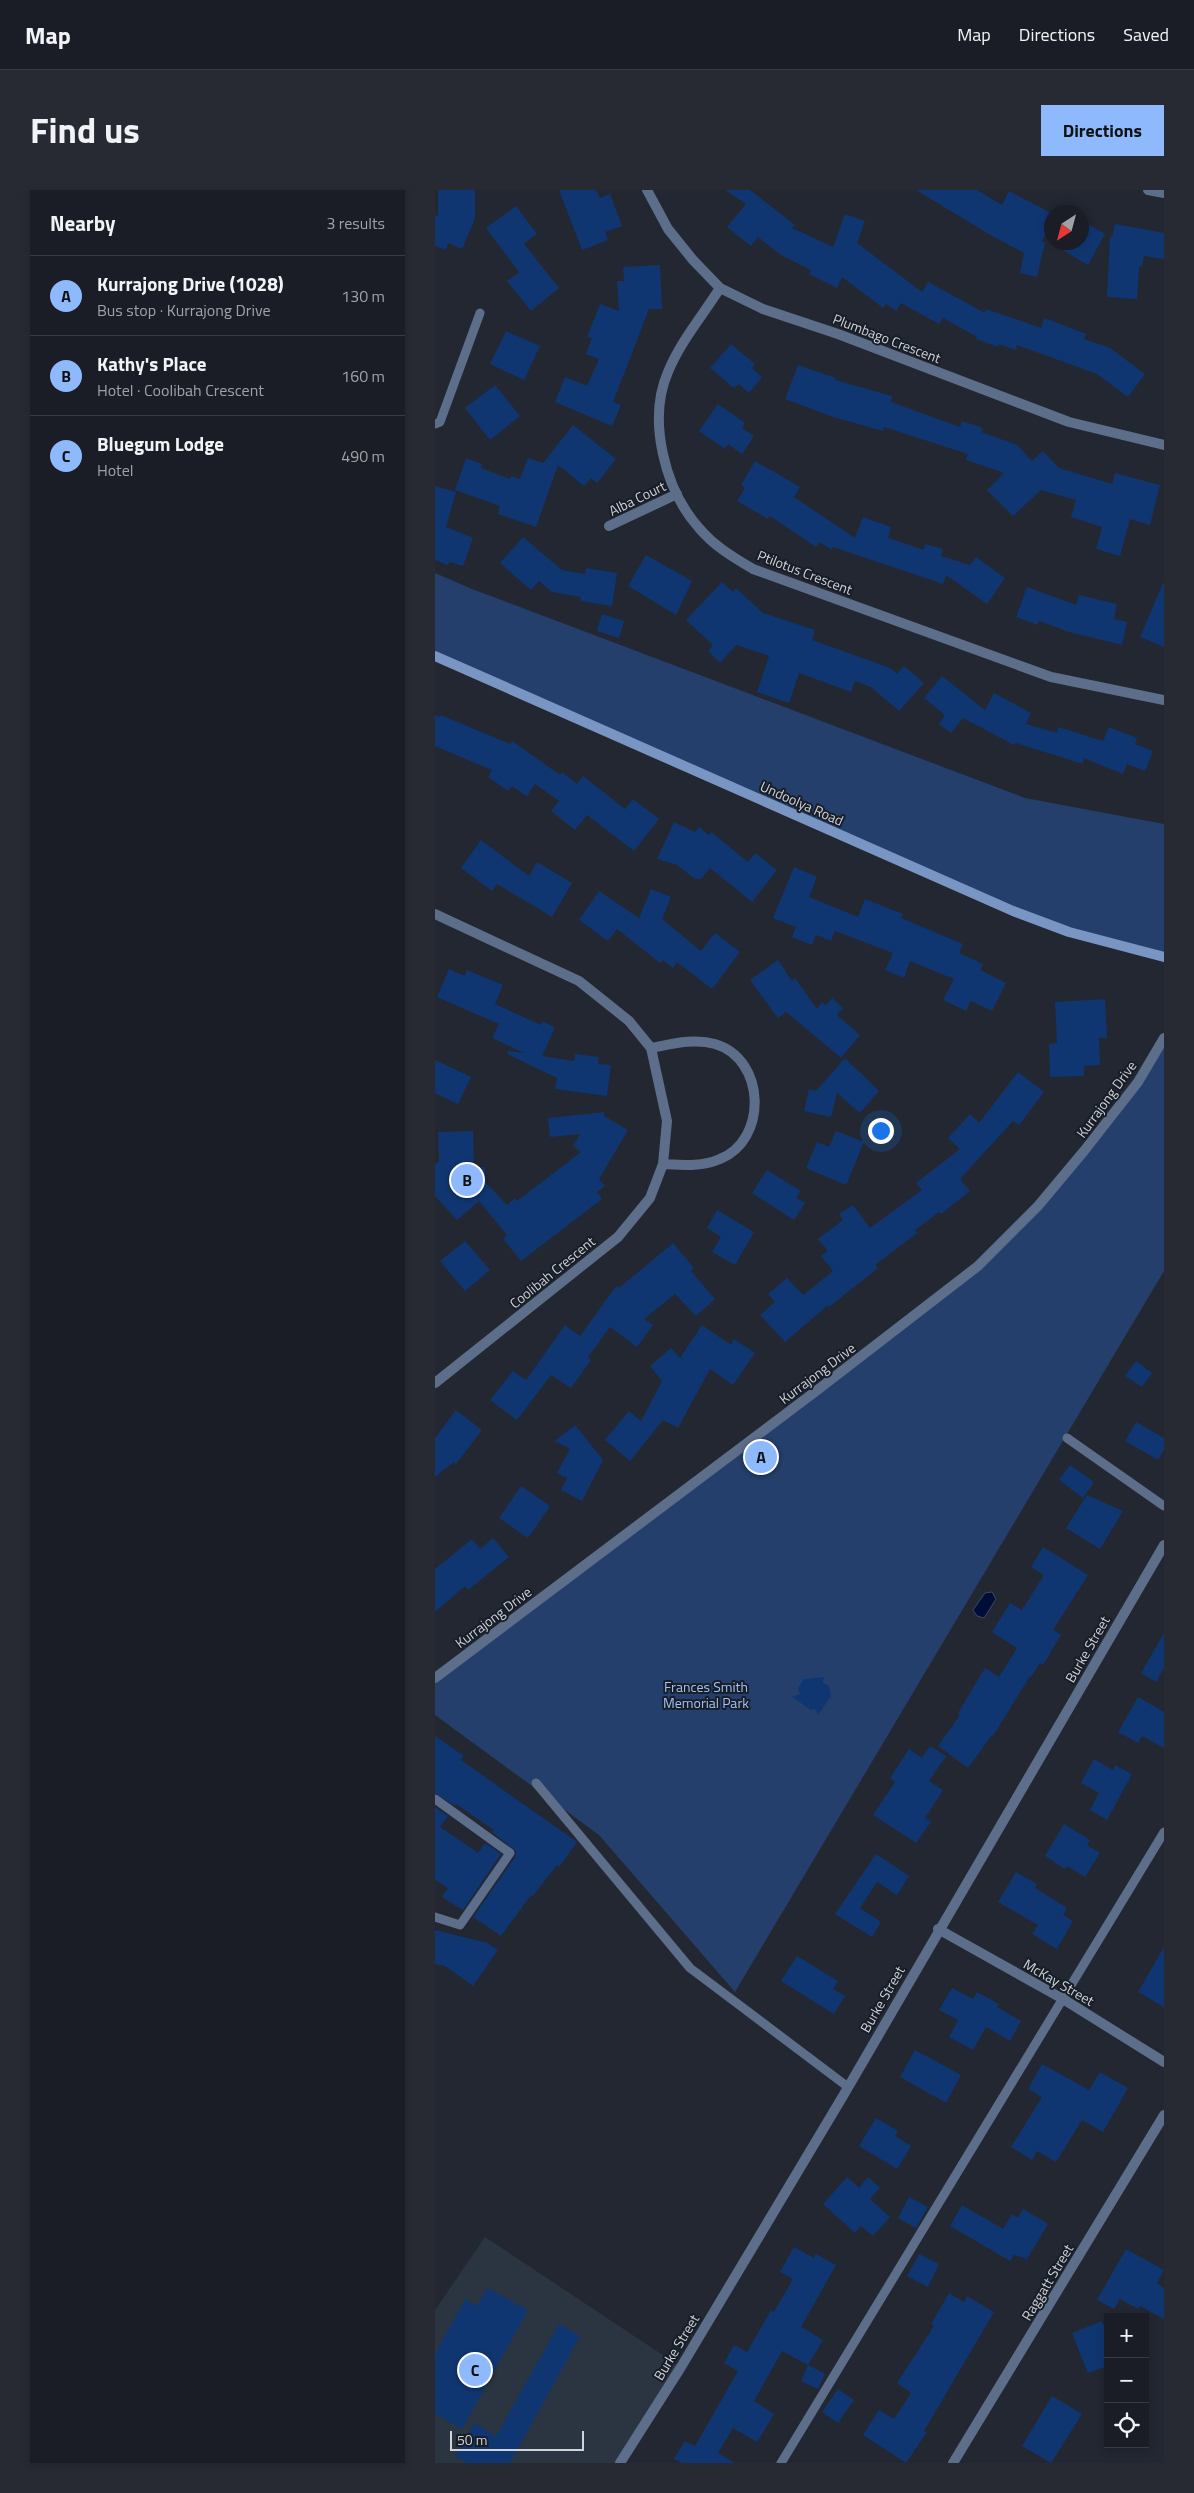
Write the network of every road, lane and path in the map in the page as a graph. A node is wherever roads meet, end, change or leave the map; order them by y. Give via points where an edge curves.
1 (647, 190) edge
2 (1148, 190) edge
3 (1164, 193) edge
4 (720, 288) junction
5 (480, 313) dead end
6 (435, 424) edge
7 (1164, 445) edge
8 (677, 494) junction
9 (609, 526) dead end
10 (435, 656) edge
11 (1164, 700) edge
12 (435, 914) edge
13 (1164, 957) edge
14 (1164, 1038) edge
15 (651, 1048) junction
16 (663, 1164) junction
17 (435, 1383) edge
18 (1067, 1438) dead end
19 (1164, 1506) edge
20 (1164, 1545) edge
21 (435, 1678) edge
22 (536, 1783) dead end
23 (435, 1799) edge
24 (1164, 1832) edge
25 (435, 1917) edge
26 (938, 1929) junction
27 (1063, 1999) junction
28 (1164, 2062) edge
29 (847, 2087) junction
30 (1164, 2115) edge
31 (619, 2463) edge
32 (781, 2463) edge
33 (953, 2463) edge

1 - 4 street, Plumbago Crescent via 668,229
2 - 3 street
4 - 7 street, Plumbago Crescent via 763,309 838,334 1069,422
4 - 8 street, Ptilotus Crescent via 668,372 659,404 659,434
5 - 6 lane via 440,422
8 - 9 street, Alba Court
8 - 11 street, Ptilotus Crescent via 698,528 721,550 753,569 1051,677
10 - 13 main road, Undoolya Road via 1013,911 1069,932
12 - 15 street, Coolibah Crescent via 579,981 629,1021
14 - 21 street, Kurrajong Drive via 1138,1082 1084,1151 1038,1206 978,1266
15 - 16 street, Coolibah Crescent via 667,1122
15 - 16 street via 689,1041 716,1044 747,1069 756,1109 739,1145 722,1159 700,1165
16 - 17 street, Coolibah Crescent via 650,1198 618,1237
18 - 19 lane
20 - 26 street, Burke Street
22 - 29 lane via 690,1968
23 - 25 lane via 510,1854 460,1925
24 - 27 lane
26 - 27 street, McKay Street
26 - 29 street, Burke Street
27 - 28 street, McKay Street
27 - 32 lane
29 - 31 street, Burke Street via 681,2367
30 - 33 street, Raggatt Street

